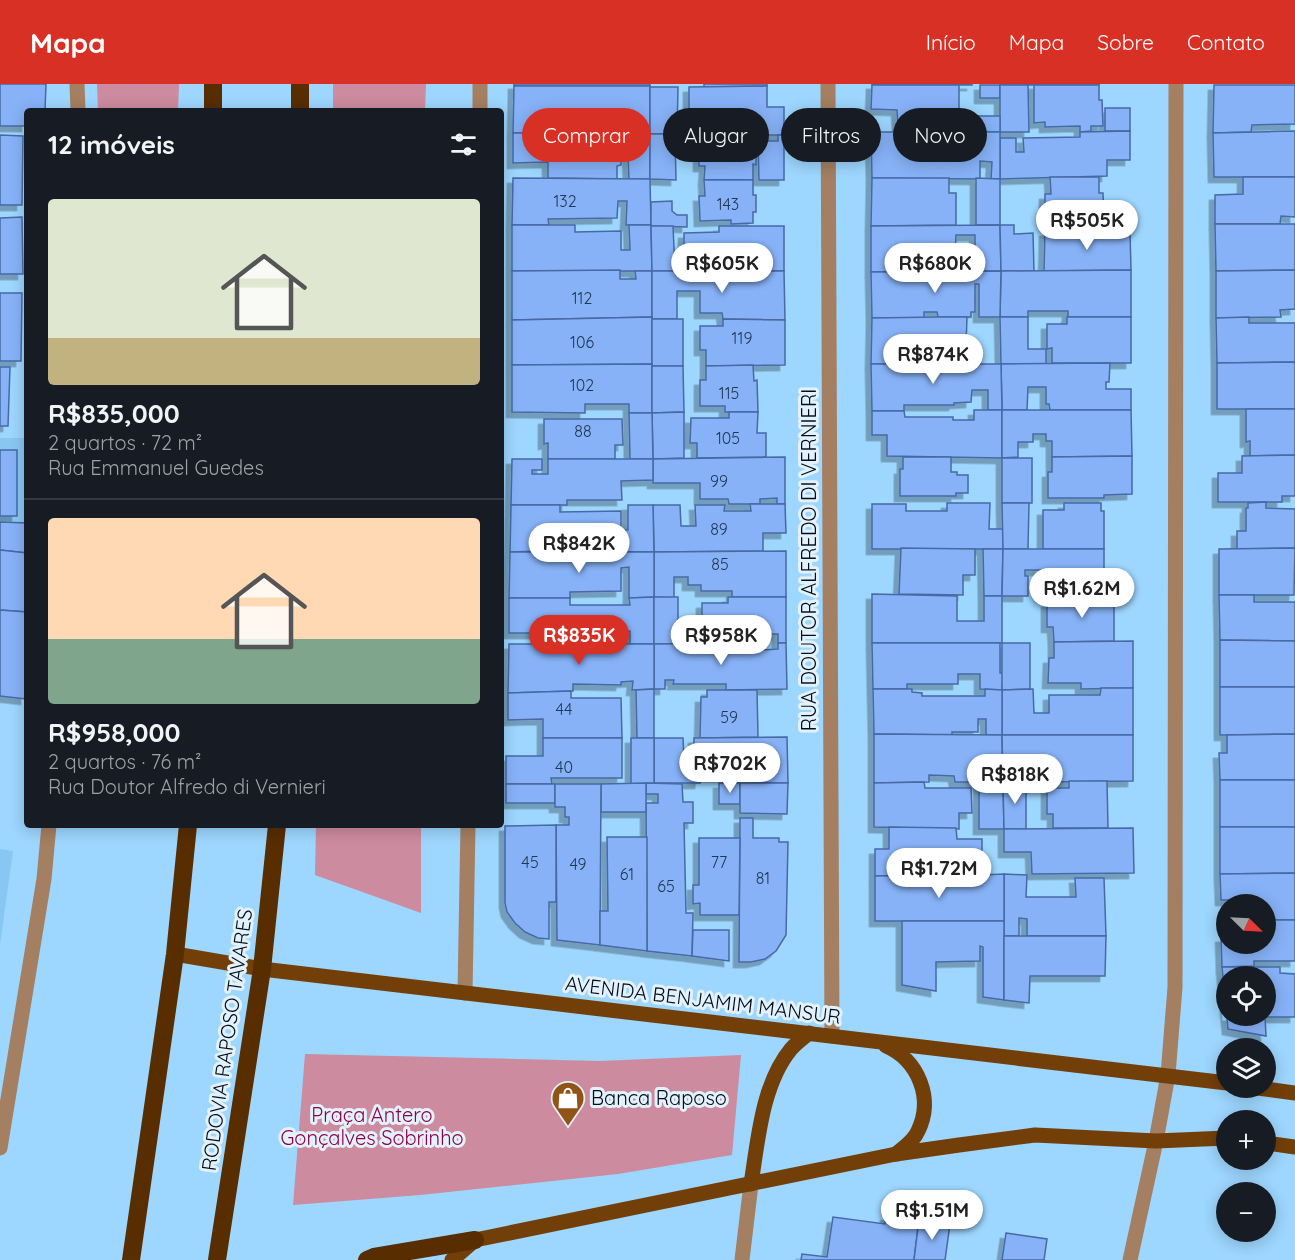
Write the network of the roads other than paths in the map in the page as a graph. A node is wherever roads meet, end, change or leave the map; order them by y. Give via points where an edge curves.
1 (76, 84) edge
2 (213, 84) edge
3 (300, 84) edge
4 (480, 84) edge
5 (828, 84) edge
6 (1176, 84) edge
7 (78, 108) edge
8 (213, 108) edge
9 (300, 108) edge
10 (480, 108) edge
11 (49, 828) edge
12 (188, 828) edge
13 (277, 828) edge
14 (468, 828) edge
15 (175, 954) junction
16 (262, 969) junction
17 (465, 993) junction
18 (809, 1033) junction
19 (832, 1036) junction
20 (877, 1042) junction
21 (1168, 1075) junction
22 (1216, 1082) edge
23 (1276, 1090) edge
24 (1295, 1092) edge
25 (1216, 1138) edge
26 (1156, 1141) junction
27 (1276, 1145) edge
28 (0, 1148) edge
29 (1295, 1148) edge
30 (896, 1154) junction
31 (751, 1184) junction
32 (475, 1240) junction
33 (131, 1260) edge
34 (217, 1260) edge
35 (367, 1260) edge
36 (452, 1260) edge
37 (742, 1260) edge
38 (1130, 1260) edge

1 - 7 street
2 - 8 highway
3 - 9 highway
4 - 10 street
5 - 19 street, RUA DOUTOR ALFREDO DI VERNIERI
6 - 21 street via 1175,987
11 - 28 street via 44,879
12 - 15 highway
13 - 16 highway, RODOVIA RAPOSO TAVARES
14 - 17 street
15 - 16 main road, AVENIDA BENJAMIM MANSUR
15 - 33 highway
16 - 17 main road, AVENIDA BENJAMIM MANSUR
16 - 34 highway, RODOVIA RAPOSO TAVARES
17 - 18 main road, AVENIDA BENJAMIM MANSUR
18 - 19 main road, AVENIDA BENJAMIM MANSUR
18 - 31 main road via 782,1063 766,1101
19 - 20 main road, AVENIDA BENJAMIM MANSUR
20 - 21 main road, AVENIDA BENJAMIM MANSUR
20 - 30 main road via 894,1049 909,1062 924,1095 924,1114 918,1132
21 - 22 main road, AVENIDA BENJAMIM MANSUR
21 - 26 street
23 - 24 main road
25 - 26 main road
26 - 30 main road via 1035,1135
26 - 38 street
27 - 29 main road
30 - 31 main road
31 - 32 main road
31 - 37 street
32 - 35 highway
32 - 36 main road

